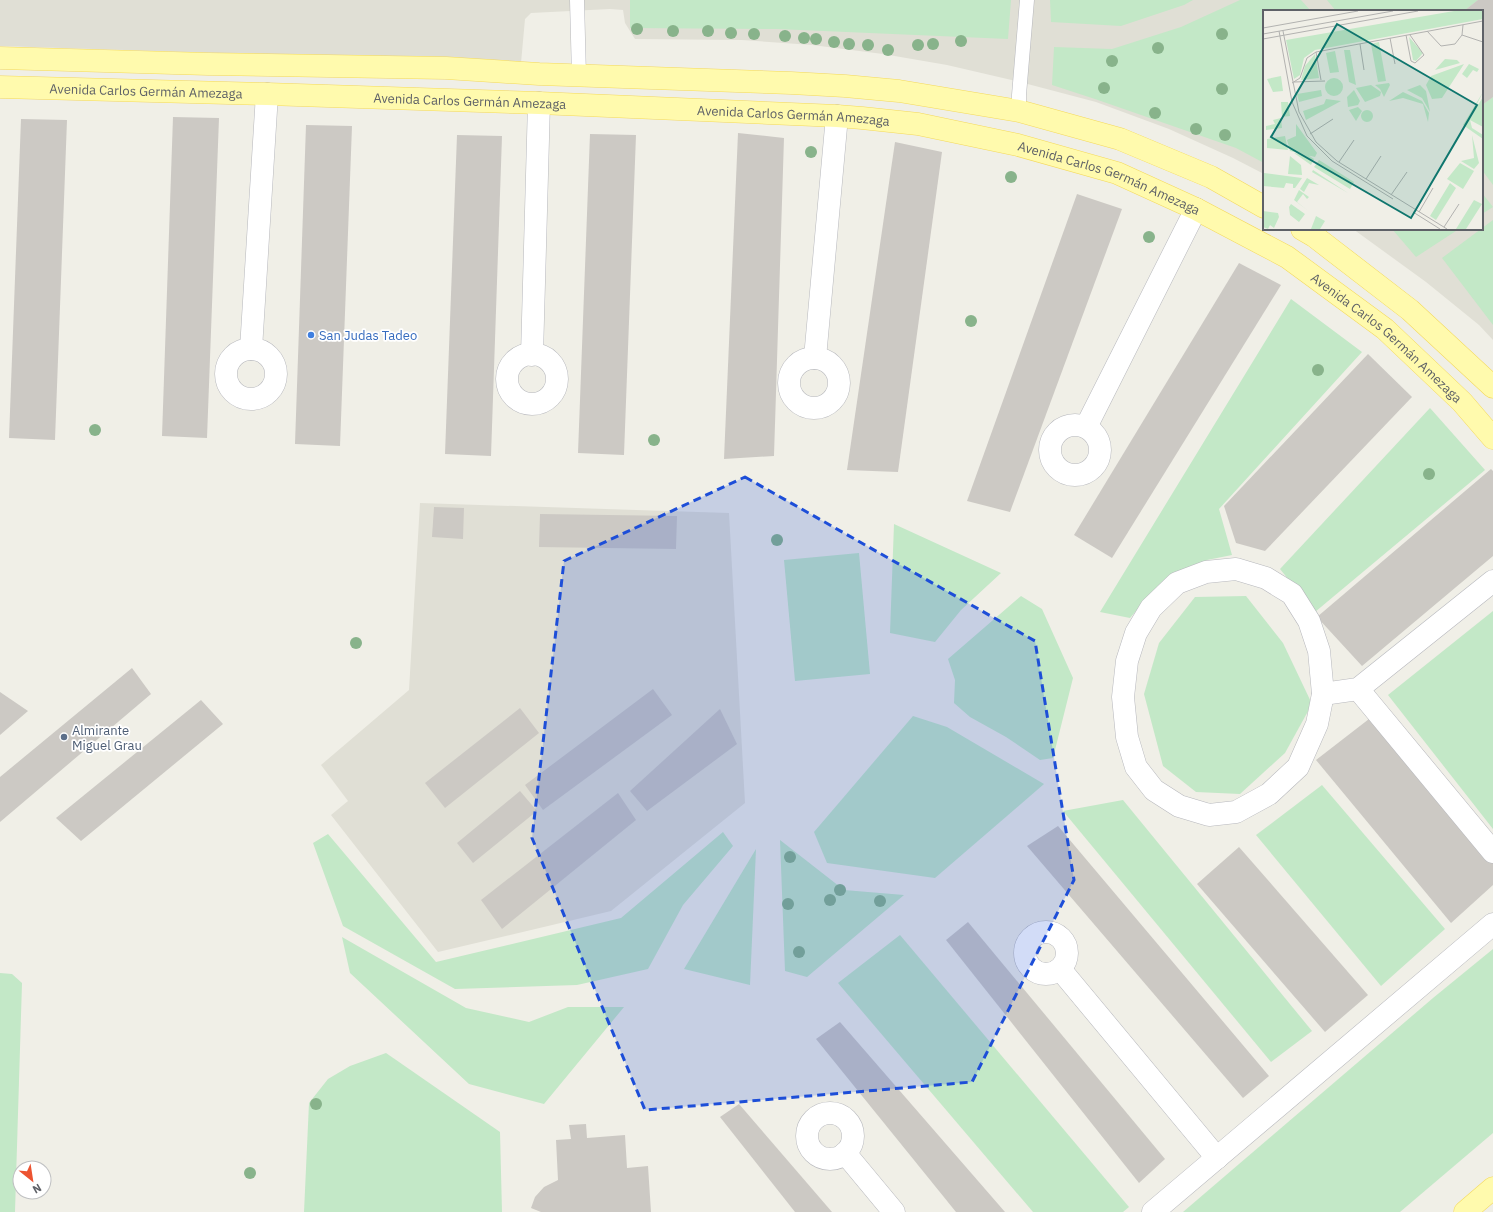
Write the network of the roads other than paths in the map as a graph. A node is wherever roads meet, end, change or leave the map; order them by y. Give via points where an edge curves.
1 (577, 0) edge
2 (1027, 0) edge
3 (0, 58) edge
4 (539, 74) junction
5 (579, 76) junction
6 (0, 87) edge
7 (267, 94) junction
8 (539, 103) junction
9 (1019, 111) junction
10 (837, 116) junction
11 (1263, 206) edge
12 (1196, 209) junction
13 (1304, 230) edge
14 (252, 349) dead end
15 (532, 355) dead end
16 (815, 358) dead end
17 (1493, 387) edge
18 (1086, 428) dead end
19 (1493, 438) edge
20 (1493, 581) edge
21 (1358, 689) junction
22 (1323, 694) junction
23 (1493, 852) edge
24 (1493, 924) edge
25 (1060, 969) dead end
26 (845, 1154) dead end
27 (1217, 1158) junction
28 (1493, 1188) edge
29 (894, 1212) edge
30 (1153, 1212) edge
31 (1465, 1212) edge

1 - 5 lane
2 - 9 lane
3 - 4 main road via 413,66
4 - 5 main road
4 - 8 main road
5 - 9 main road via 845,86 931,95
6 - 7 main road, Avenida Carlos Germán Amezaga
7 - 8 main road, Avenida Carlos Germán Amezaga
7 - 14 street
8 - 10 main road, Avenida Carlos Germán Amezaga
8 - 15 street
9 - 11 main road via 1120,139 1211,177
10 - 12 main road, Avenida Carlos Germán Amezaga via 918,124 1004,142 1117,173
10 - 16 street
12 - 18 street
12 - 19 main road, Avenida Carlos Germán Amezaga via 1287,257 1385,329 1462,402
13 - 17 main road via 1410,310
20 - 21 street
21 - 22 street
21 - 23 street
22 - 22 street via 1317,724 1298,767 1269,794 1236,812 1209,815 1179,806 1154,790 1136,766 1127,737 1123,697 1127,661 1136,633 1150,608 1177,583 1206,572 1236,570 1266,578 1292,594 1309,621 1319,651
24 - 27 street
25 - 27 street
26 - 29 street
27 - 30 street
28 - 31 main road

